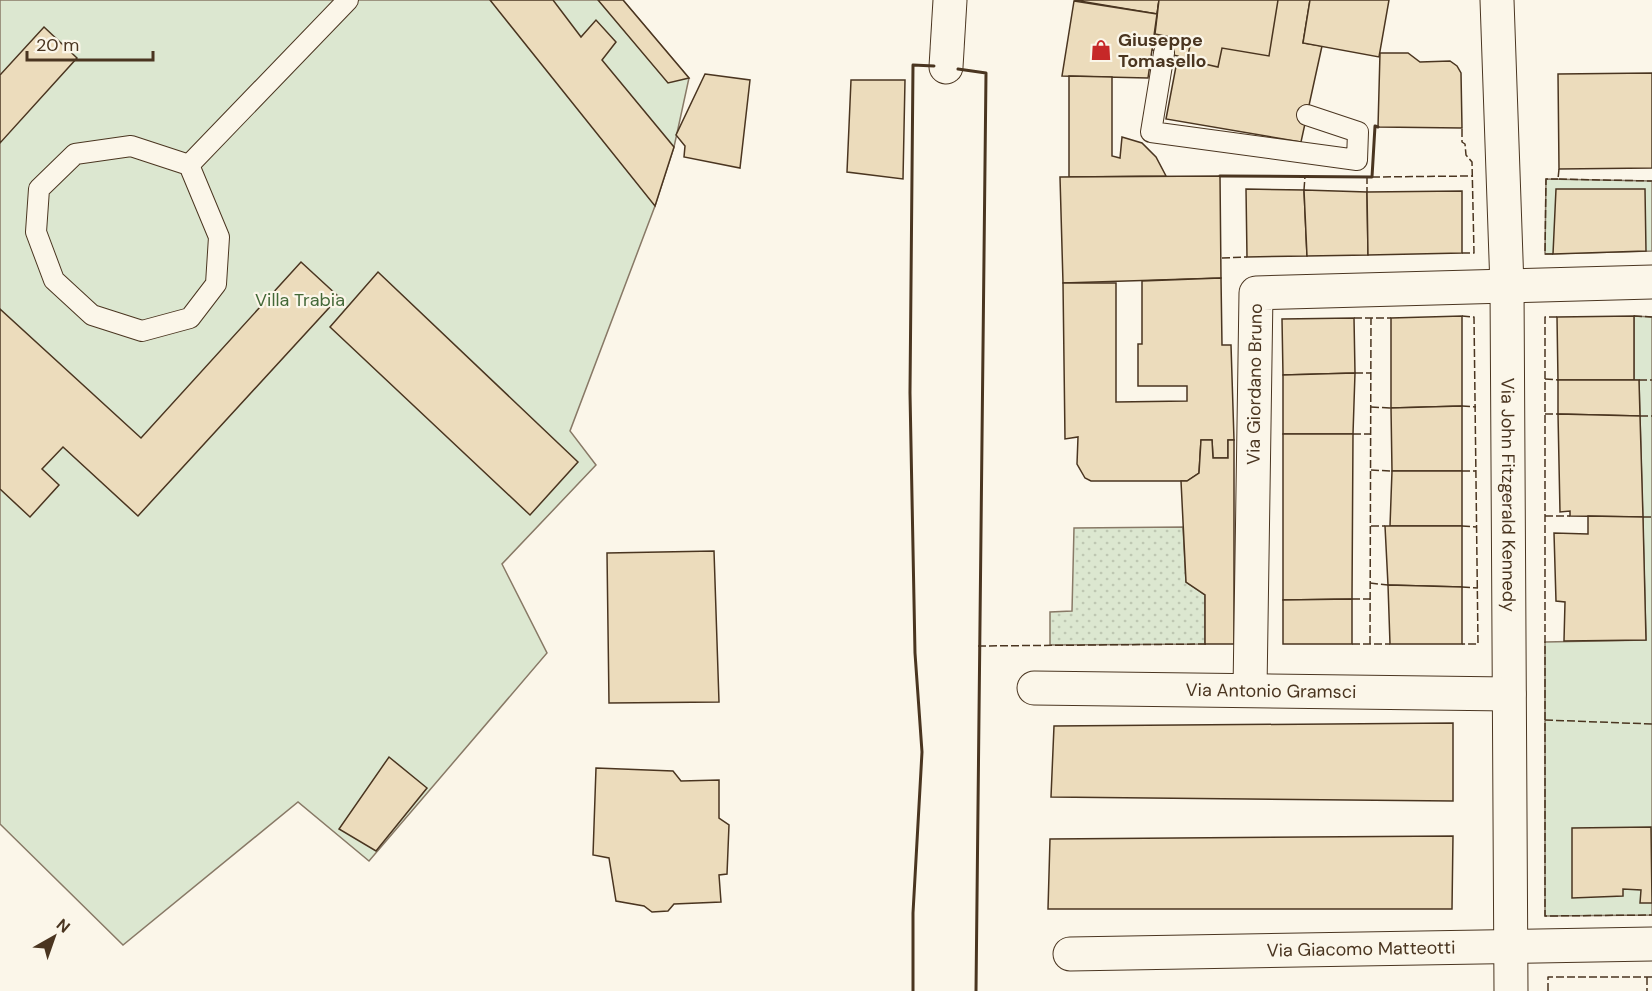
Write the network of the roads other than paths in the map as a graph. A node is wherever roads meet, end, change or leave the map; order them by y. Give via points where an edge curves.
1 (348, 0) edge
2 (950, 0) edge
3 (1497, 0) edge
4 (1164, 53) dead end
5 (946, 67) dead end
6 (1307, 115) dead end
7 (189, 165) junction
8 (1652, 282) edge
9 (1507, 287) junction
10 (1034, 688) dead end
11 (1250, 690) junction
12 (1509, 694) junction
13 (1652, 944) edge
14 (1511, 947) junction
15 (1070, 954) dead end
16 (1511, 991) edge

1 - 7 lane
2 - 5 street
3 - 9 street, Via John Fitzgerald Kennedy
4 - 6 lane via 1151,132 1357,160 1358,132
7 - 7 lane via 219,237 216,284 190,318 142,331 92,315 54,280 36,232 39,189 75,154 132,146
8 - 9 street
9 - 11 street, Via Giordano Bruno via 1256,293
9 - 12 street, Via John Fitzgerald Kennedy
10 - 11 street, Via Antonio Gramsci
11 - 12 street, Via Antonio Gramsci
12 - 14 street, Via John Fitzgerald Kennedy
13 - 14 street, Via Giacomo Matteotti
14 - 15 street, Via Giacomo Matteotti
14 - 16 street, Via John Fitzgerald Kennedy

